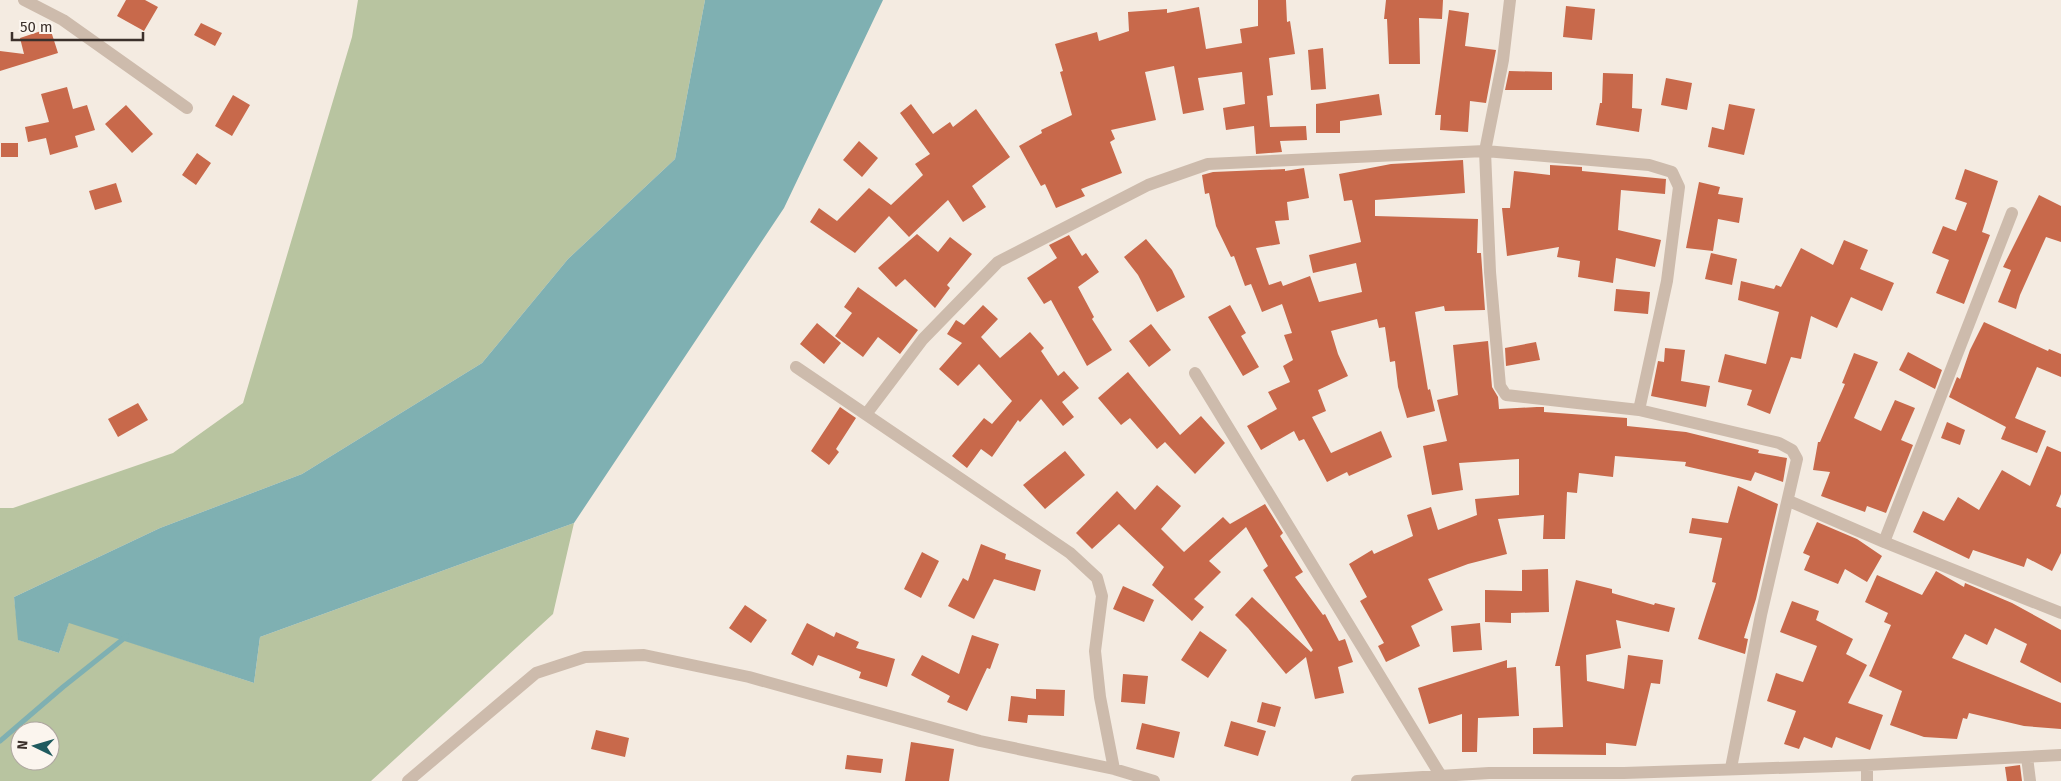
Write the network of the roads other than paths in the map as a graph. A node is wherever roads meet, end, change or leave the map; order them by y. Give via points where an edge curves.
1 (24, 0) edge
2 (1510, 0) edge
3 (187, 108) dead end
4 (1485, 151) junction
5 (2012, 213) dead end
6 (796, 367) dead end
7 (1195, 373) dead end
8 (1639, 410) junction
9 (867, 413) junction
10 (1789, 501) junction
11 (1884, 542) junction
12 (2061, 614) edge
13 (2061, 755) edge
14 (2027, 757) junction
15 (1867, 765) junction
16 (1731, 768) junction
17 (1114, 769) junction
18 (1623, 777) edge
19 (1440, 779) edge
20 (408, 781) edge
21 (1154, 781) edge
22 (1357, 781) edge
23 (1867, 781) edge
24 (2030, 781) edge

1 - 3 street via 63,20
2 - 4 street via 1503,60
4 - 8 street via 1490,272 1500,386 1506,395
4 - 8 street via 1649,165 1672,172 1679,187 1668,281
4 - 9 street via 1208,164 1148,184 998,262 923,339
5 - 11 street
6 - 9 street
7 - 19 street
8 - 10 street via 1779,443 1792,450 1797,459
9 - 17 street via 1070,553 1097,578 1102,596 1095,651
10 - 11 street
10 - 16 street via 1761,615
11 - 12 street
13 - 14 street
14 - 15 street
14 - 24 street
15 - 16 street
15 - 23 street
16 - 18 street
17 - 20 street via 980,741 749,677 644,655 585,656 536,673
17 - 21 street
18 - 19 street via 1489,773
19 - 22 street

